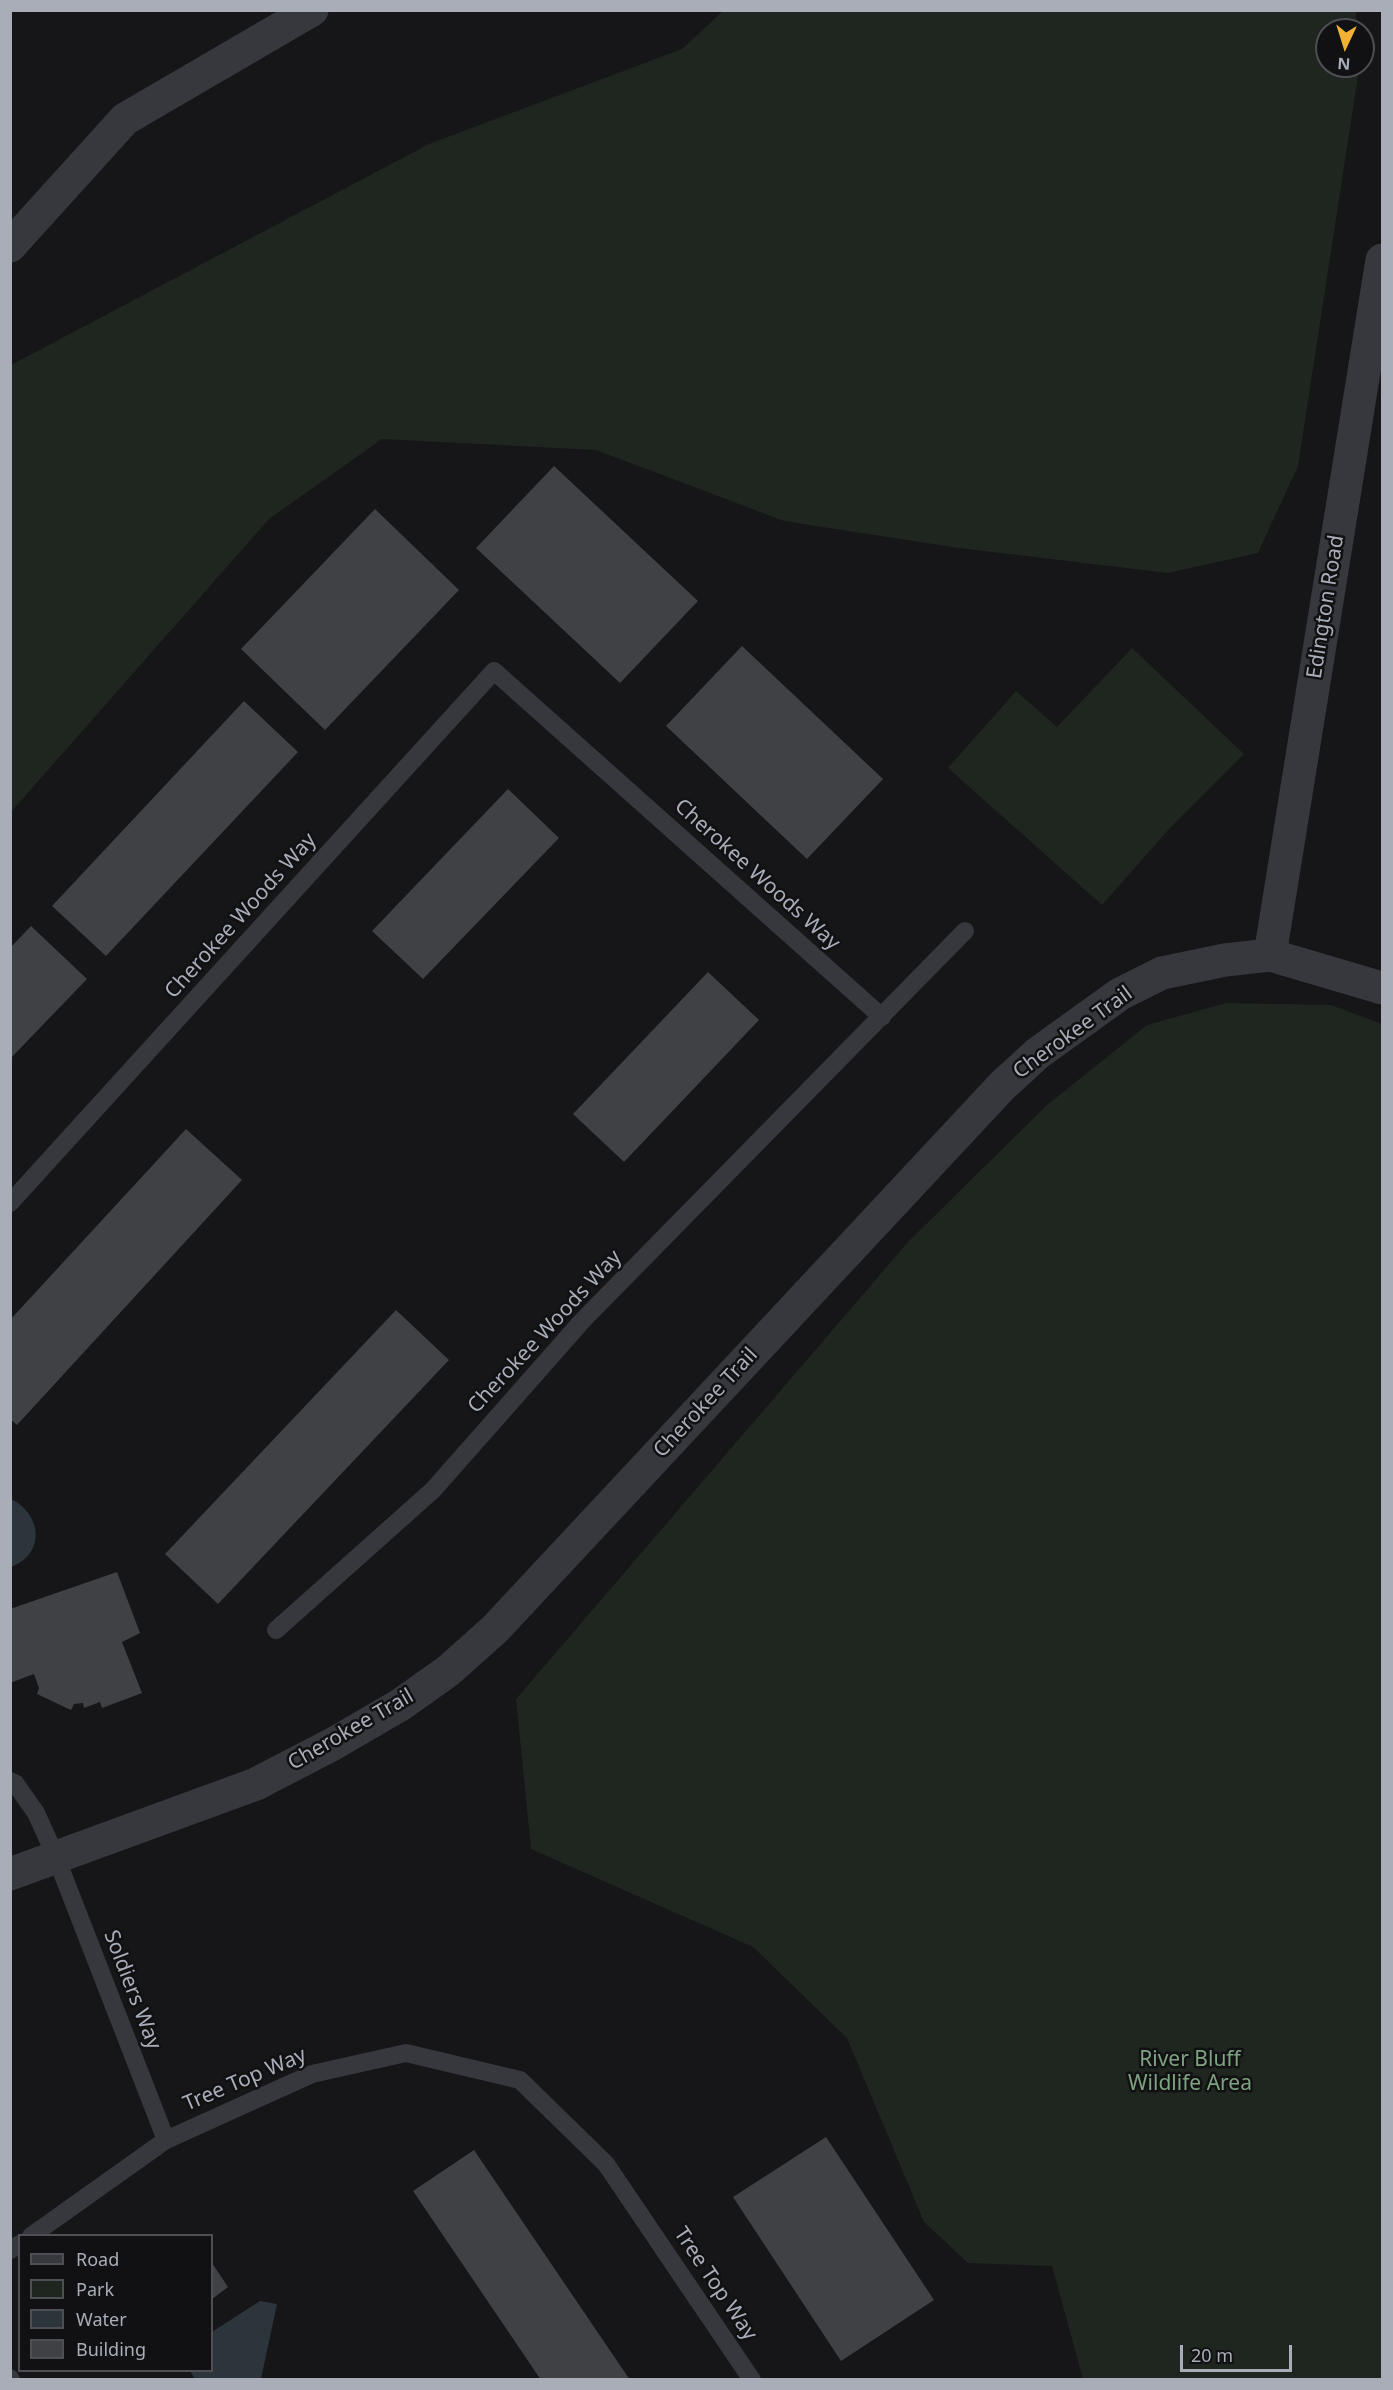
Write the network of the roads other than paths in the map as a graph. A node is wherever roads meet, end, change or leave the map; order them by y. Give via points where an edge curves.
1 (312, 10) edge
2 (10, 246) edge
3 (1383, 260) edge
4 (965, 931) dead end
5 (1270, 955) junction
6 (1383, 988) edge
7 (882, 1017) junction
8 (10, 1203) edge
9 (276, 1630) dead end
10 (10, 1780) edge
11 (56, 1857) junction
12 (10, 1874) edge
13 (166, 2139) junction
14 (32, 2234) edge
15 (752, 2379) edge

1 - 2 street via 125,119
3 - 5 street, Edington Road
4 - 7 lane
5 - 6 street, Cherokee Trail
5 - 11 street, Cherokee Trail via 1162,973 1120,994 1038,1053 1002,1086 495,1629 448,1671 400,1705 256,1784
7 - 8 lane, Cherokee Woods Way via 494,671
7 - 9 lane, Cherokee Woods Way via 583,1320 433,1490
10 - 11 lane via 36,1813
11 - 12 street, Cherokee Trail
11 - 13 lane, Soldiers Way
13 - 14 lane, Tree Top Way
13 - 15 lane, Tree Top Way via 312,2074 406,2053 520,2080 606,2164

